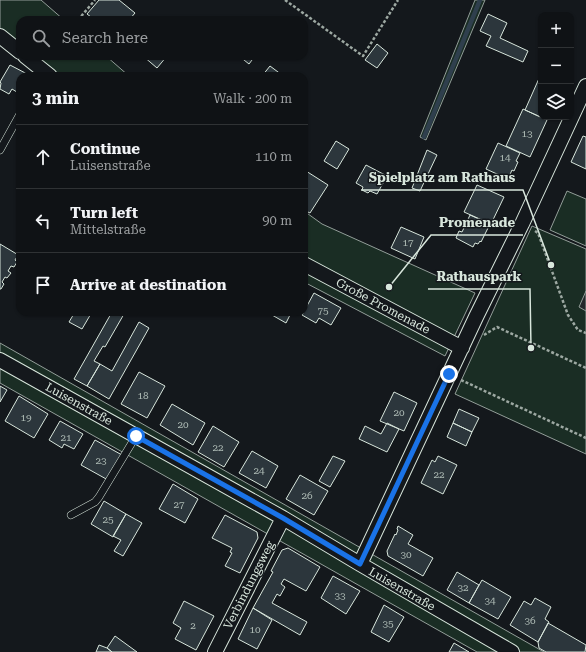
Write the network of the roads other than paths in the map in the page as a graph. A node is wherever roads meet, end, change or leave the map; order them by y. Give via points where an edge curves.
1 (0, 36) edge
2 (16, 49) edge
3 (29, 60) edge
4 (43, 72) edge
5 (586, 86) edge
6 (16, 121) edge
7 (0, 150) edge
8 (308, 266) edge
9 (462, 348) junction
10 (0, 360) edge
11 (136, 436) junction
12 (71, 515) dead end
13 (283, 518) junction
14 (360, 564) junction
15 (215, 652) edge
16 (512, 652) edge

1 - 2 street
3 - 4 street
5 - 9 street
6 - 7 lane
8 - 9 street, Große Promenade
9 - 14 street
10 - 11 street, Luisenstraße
11 - 12 lane via 100,497
11 - 13 street, Luisenstraße
13 - 14 street, Luisenstraße
13 - 15 street, Verbindungsweg
14 - 16 street, Luisenstraße

